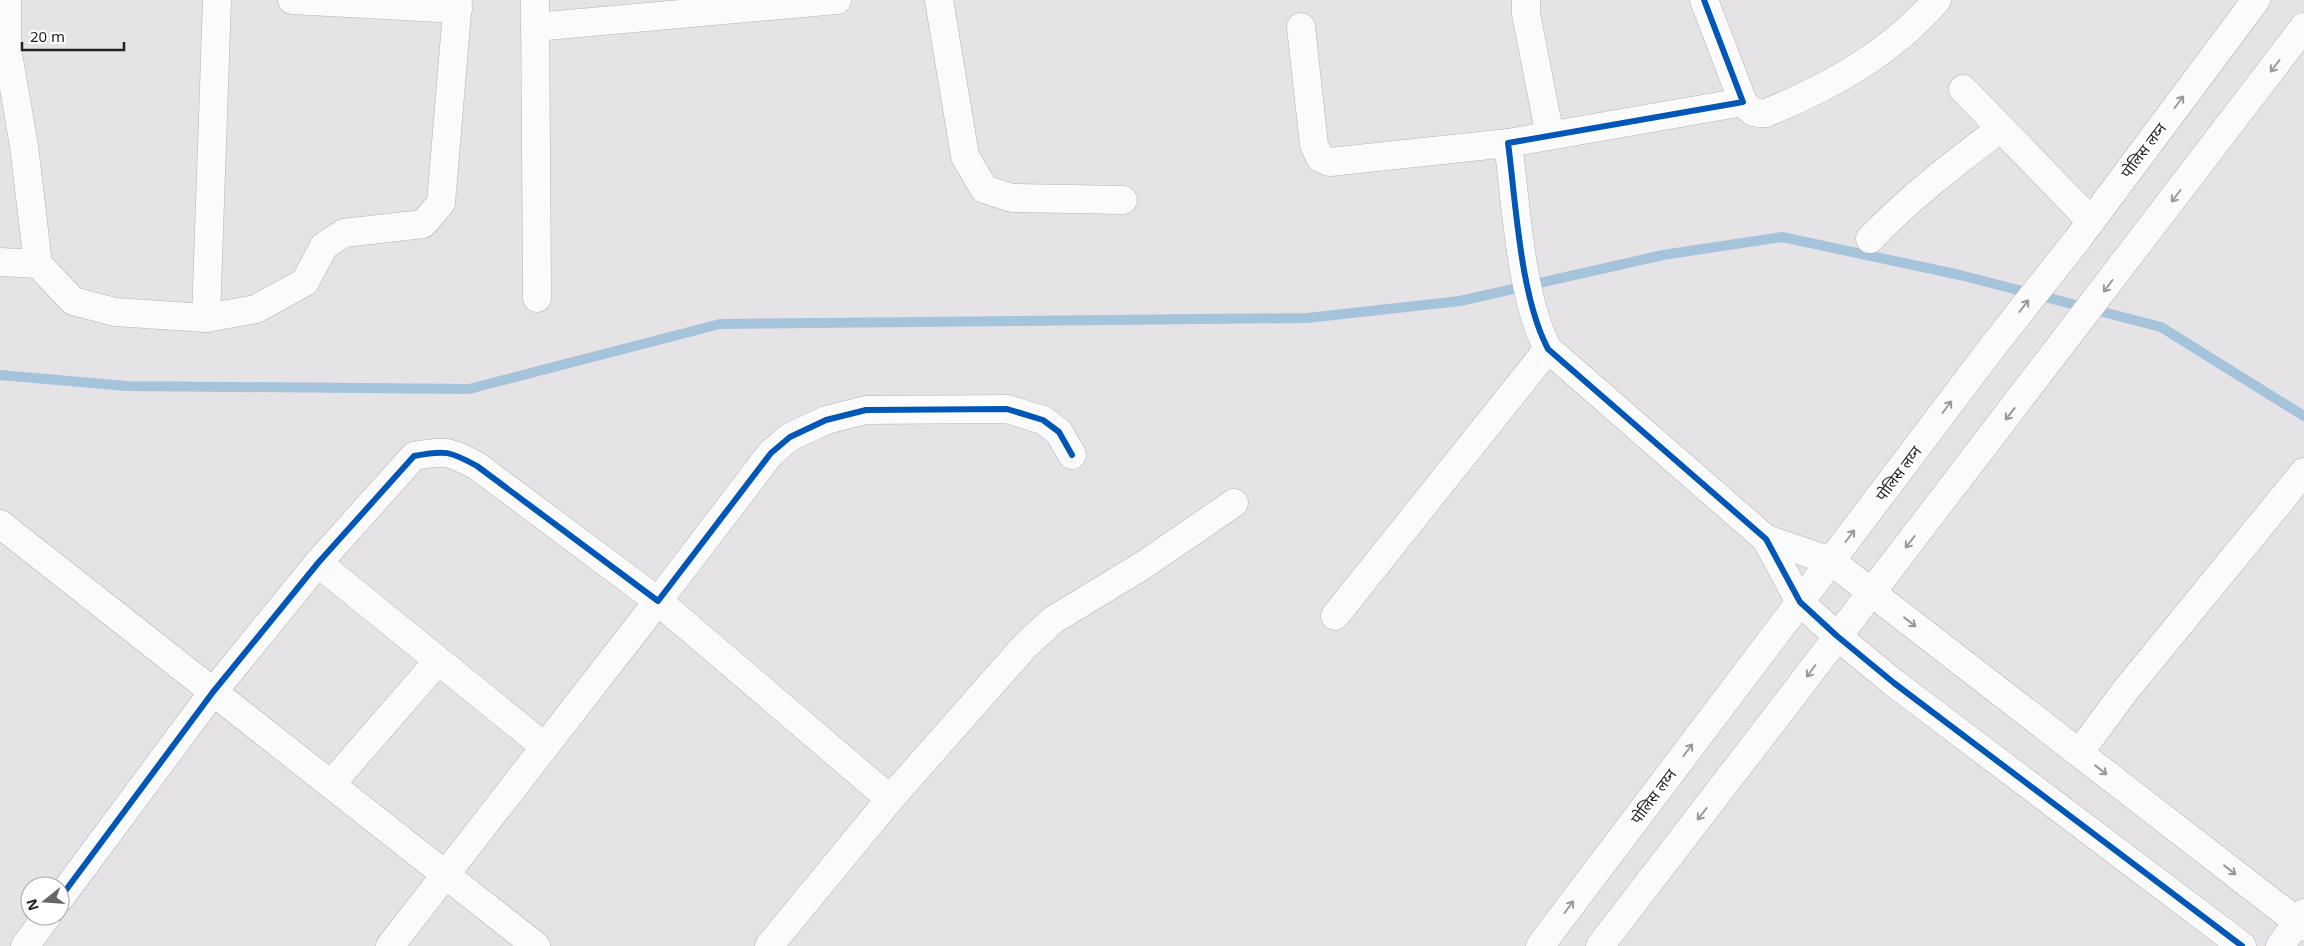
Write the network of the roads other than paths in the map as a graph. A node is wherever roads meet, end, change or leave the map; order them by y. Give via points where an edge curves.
1 (7, 0) edge
2 (217, 0) edge
3 (292, 0) edge
4 (535, 0) edge
5 (837, 0) edge
6 (939, 0) edge
7 (1526, 0) edge
8 (1704, 0) edge
9 (1937, 0) edge
10 (2249, 2) edge
11 (458, 4) edge
12 (535, 27) junction
13 (1301, 27) dead end
14 (2304, 27) edge
15 (1963, 89) dead end
16 (1743, 102) junction
17 (2001, 128) junction
18 (1550, 136) junction
19 (1508, 143) junction
20 (1122, 200) dead end
21 (2084, 230) junction
22 (1870, 239) dead end
23 (0, 262) edge
24 (38, 264) junction
25 (537, 298) dead end
26 (206, 318) junction
27 (1544, 341) junction
28 (1072, 455) dead end
29 (2304, 472) edge
30 (1234, 503) dead end
31 (0, 524) edge
32 (1766, 539) junction
33 (1831, 561) junction
34 (318, 563) junction
35 (1872, 592) junction
36 (658, 601) junction
37 (1800, 602) junction
38 (1335, 616) dead end
39 (1837, 636) junction
40 (438, 661) junction
41 (213, 692) junction
42 (545, 747) junction
43 (2079, 753) junction
44 (332, 783) junction
45 (890, 799) junction
46 (446, 875) junction
47 (70, 885) edge
48 (2302, 921) edge
49 (40, 926) edge
50 (25, 946) edge
51 (390, 946) edge
52 (536, 946) edge
53 (769, 946) edge
54 (1540, 946) edge
55 (1600, 946) edge
56 (2242, 946) edge
57 (2280, 946) edge

1 - 24 street via 6,48 24,146
2 - 26 street
3 - 11 street
4 - 12 street
5 - 12 street
6 - 20 street via 965,156 984,189 1012,198
7 - 18 street
8 - 16 street
9 - 16 street via 1872,58 1826,87 1766,113 1750,111
21 -> 10 street, पोलिस लय्न
11 - 26 street via 441,203 423,224 344,233 324,246 305,282 256,309
12 - 25 street
13 - 19 street via 1309,119 1320,158 1330,162
14 -> 35 street
15 - 17 street
16 - 18 street
17 - 21 street
17 - 22 street via 1933,180
18 - 19 street
19 - 27 street via 1524,268
33 -> 21 street, पोलिस लय्न
23 - 24 street
24 - 26 street via 73,301 115,312
27 - 32 street
27 - 38 street
28 - 36 street via 1059,432 1043,420 1007,410 866,410 826,420 790,437 771,453
29 - 43 street via 2125,690
30 - 45 street via 1142,566 1053,620 1024,646
31 - 41 street
32 - 33 street
32 - 37 street
33 - 35 street
33 - 37 street, पोलिस लय्न
34 - 36 street via 414,456 452,452 477,466
34 - 40 street
34 - 41 street
35 - 39 street
35 -> 43 street
36 - 42 street
36 - 45 street
37 - 39 street
54 -> 37 street, पोलिस लय्न
39 -> 55 street
39 - 56 street via 1894,683
40 - 42 street
40 - 44 street
41 - 44 street
41 - 47 street
42 - 46 street
43 -> 48 street
44 - 46 street
45 - 53 street
46 - 51 street
46 - 52 street
48 - 57 street
49 - 50 street

